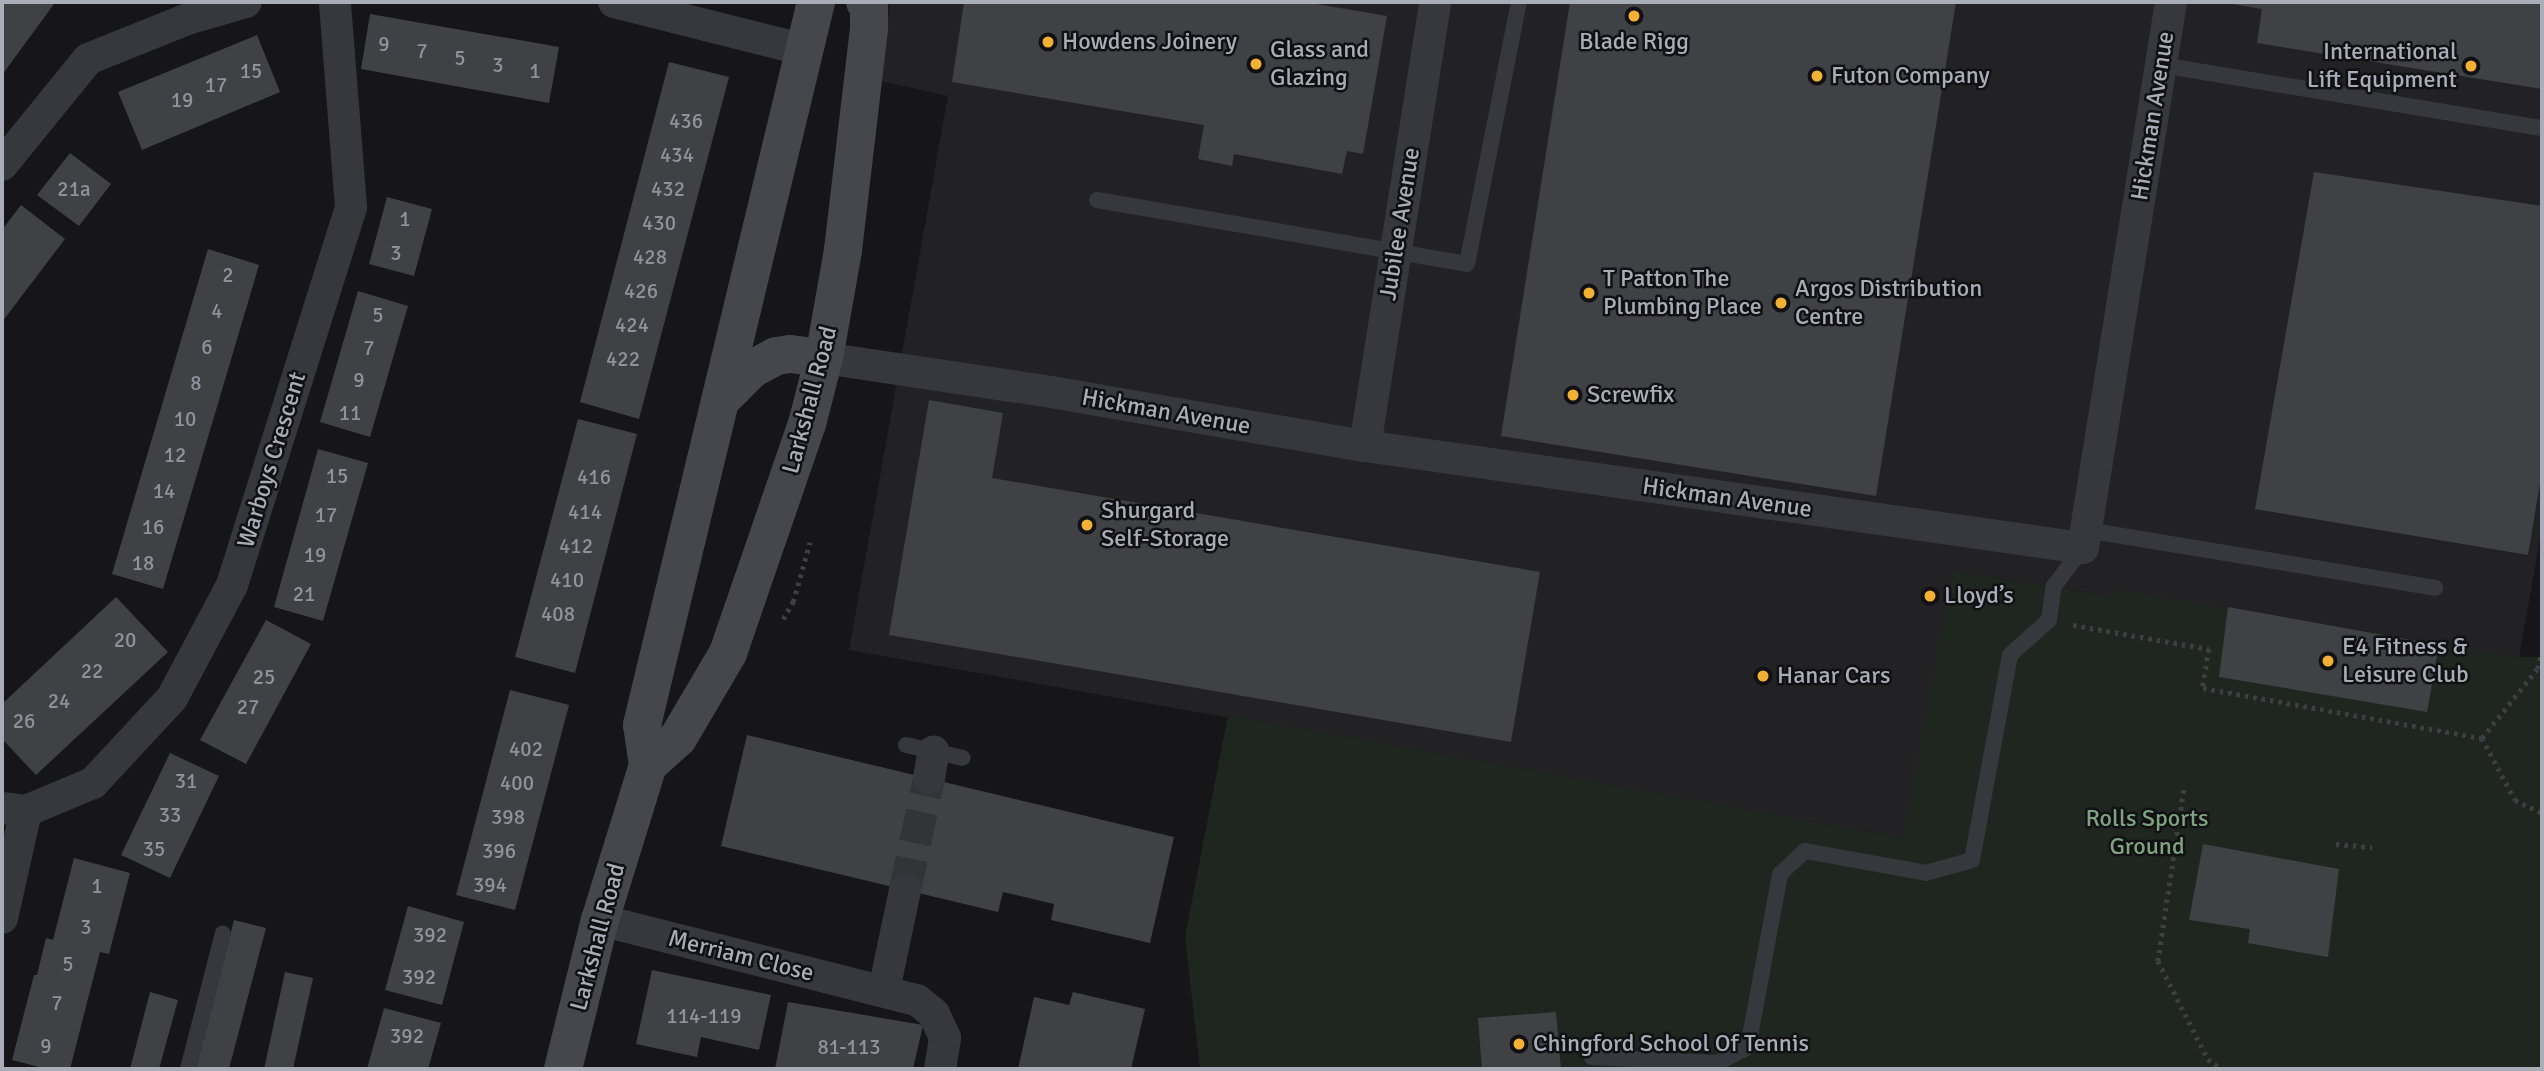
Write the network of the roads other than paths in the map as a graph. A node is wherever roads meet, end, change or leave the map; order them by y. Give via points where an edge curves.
1 (246, 2) edge
2 (335, 2) edge
3 (614, 2) edge
4 (816, 2) edge
5 (865, 2) edge
6 (1435, 2) edge
7 (1519, 2) edge
8 (2171, 2) edge
9 (805, 50) junction
10 (866, 61) junction
11 (2161, 65) junction
12 (2542, 128) edge
13 (2, 165) edge
14 (1097, 200) dead end
15 (1395, 254) junction
16 (824, 358) junction
17 (720, 401) junction
18 (1365, 446) junction
19 (2084, 539) junction
20 (2435, 588) dead end
21 (648, 765) junction
22 (14, 809) edge
23 (905, 890) tunnel mouth
24 (2, 918) edge
25 (600, 920) junction
26 (223, 933) dead end
27 (884, 990) junction
28 (1592, 1057) dead end
29 (188, 1069) edge
30 (563, 1069) edge
31 (940, 1069) edge

1 - 13 street via 190,18 88,59
2 - 22 street, Warboys Crescent via 351,207 232,585 172,698 93,783
3 - 9 street
4 - 9 main road, Larkshall Road
5 - 10 main road, Larkshall Road via 869,7
6 - 15 street, Jubilee Avenue
7 - 15 lane via 1467,264
8 - 11 street, Hickman Avenue
9 - 10 main road
9 - 17 main road, Larkshall Road
10 - 16 main road, Larkshall Road via 843,250
11 - 12 lane
11 - 19 street, Hickman Avenue
14 - 15 lane
15 - 18 street, Jubilee Avenue
16 - 17 main road via 776,356 752,369
16 - 18 street, Hickman Avenue
16 - 21 main road, Larkshall Road via 803,440 727,653 678,738
17 - 21 main road, Larkshall Road via 642,725
18 - 19 street, Hickman Avenue
19 - 20 lane
19 - 28 lane via 2054,586 2049,620 2010,655 1972,860 1926,873 1805,851 1780,874 1748,1046 1717,1063
21 - 25 main road, Larkshall Road
22 - 24 street
23 - 27 street
25 - 27 street, Merriam Close
25 - 30 main road, Larkshall Road
26 - 29 lane
27 - 31 street, Merriam Close via 917,1000 934,1014 945,1038

